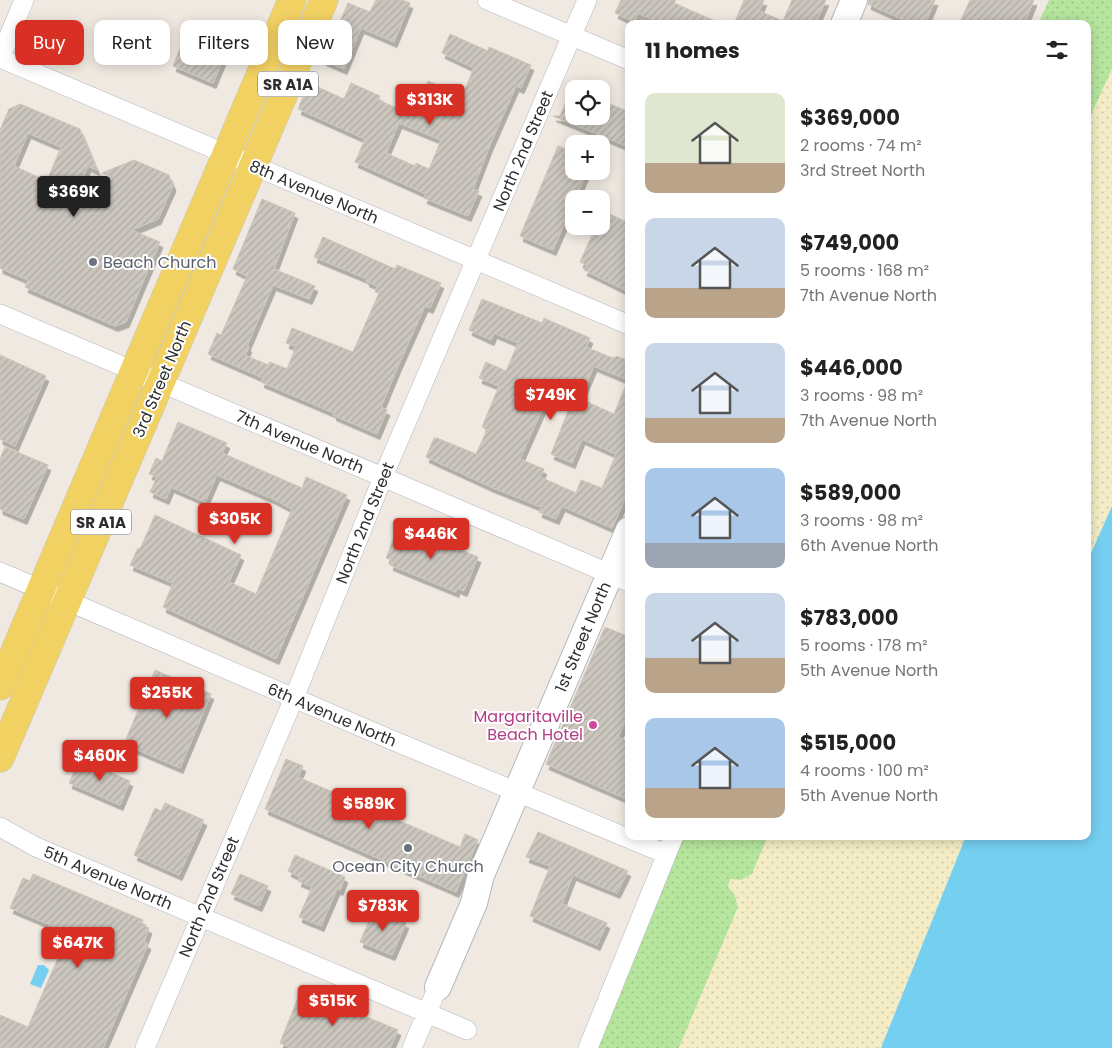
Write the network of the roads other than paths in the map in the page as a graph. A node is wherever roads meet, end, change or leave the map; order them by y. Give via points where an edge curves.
1 (24, 0) edge
2 (292, 0) edge
3 (324, 0) edge
4 (488, 0) edge
5 (587, 0) edge
6 (854, 0) edge
7 (846, 20) edge
8 (571, 35) junction
9 (0, 58) edge
10 (625, 58) edge
11 (226, 153) junction
12 (253, 167) junction
13 (476, 259) junction
14 (0, 314) edge
15 (625, 322) edge
16 (134, 372) junction
17 (161, 383) junction
18 (383, 477) junction
19 (625, 549) edge
20 (0, 572) edge
21 (619, 578) edge
22 (41, 589) junction
23 (66, 602) junction
24 (0, 686) edge
25 (294, 698) junction
26 (0, 758) edge
27 (516, 793) junction
28 (0, 827) edge
29 (625, 837) edge
30 (632, 840) edge
31 (672, 840) edge
32 (666, 854) junction
33 (200, 916) junction
34 (438, 987) joint
35 (426, 1012) junction
36 (467, 1030) dead end
37 (145, 1048) edge
38 (412, 1048) edge
39 (588, 1048) edge

1 - 9 street
2 - 11 main road, 3rd Street North / SR A1A
3 - 12 main road, 3rd Street North / SR A1A
4 - 8 street
5 - 8 street, North 2nd Street
6 - 7 street
8 - 10 street
8 - 13 street, North 2nd Street
9 - 11 street, 8th Avenue North
11 - 12 street, 8th Avenue North
11 - 16 main road, 3rd Street North / SR A1A
12 - 13 street, 8th Avenue North
12 - 17 main road, 3rd Street North / SR A1A
13 - 15 street, 8th Avenue North
13 - 18 street, North 2nd Street
14 - 16 street, 7th Avenue North
16 - 17 street, 7th Avenue North
16 - 22 main road, 3rd Street North / SR A1A
17 - 18 street, 7th Avenue North
17 - 23 main road, 3rd Street North / SR A1A
18 - 21 street, 7th Avenue North
18 - 25 street, North 2nd Street
19 - 21 street, 1st Street North
20 - 22 street, 6th Avenue North
21 - 27 street, 1st Street North
22 - 23 street, 6th Avenue North
22 - 24 main road, 3rd Street North / SR A1A
23 - 25 street, 6th Avenue North
23 - 26 main road, 3rd Street North / SR A1A
25 - 27 street, 6th Avenue North
25 - 33 street, North 2nd Street
27 - 29 street, 6th Avenue North
27 - 34 street, 1st Street North
28 - 33 street, 5th Avenue North via 36,847
30 - 32 street, 6th Avenue North
31 - 32 street
32 - 39 street
33 - 35 street, 5th Avenue North
33 - 37 street, North 2nd Street
34 - 35 street, 1st Street North
35 - 36 street, 5th Avenue North
35 - 38 street, 1st Street North

